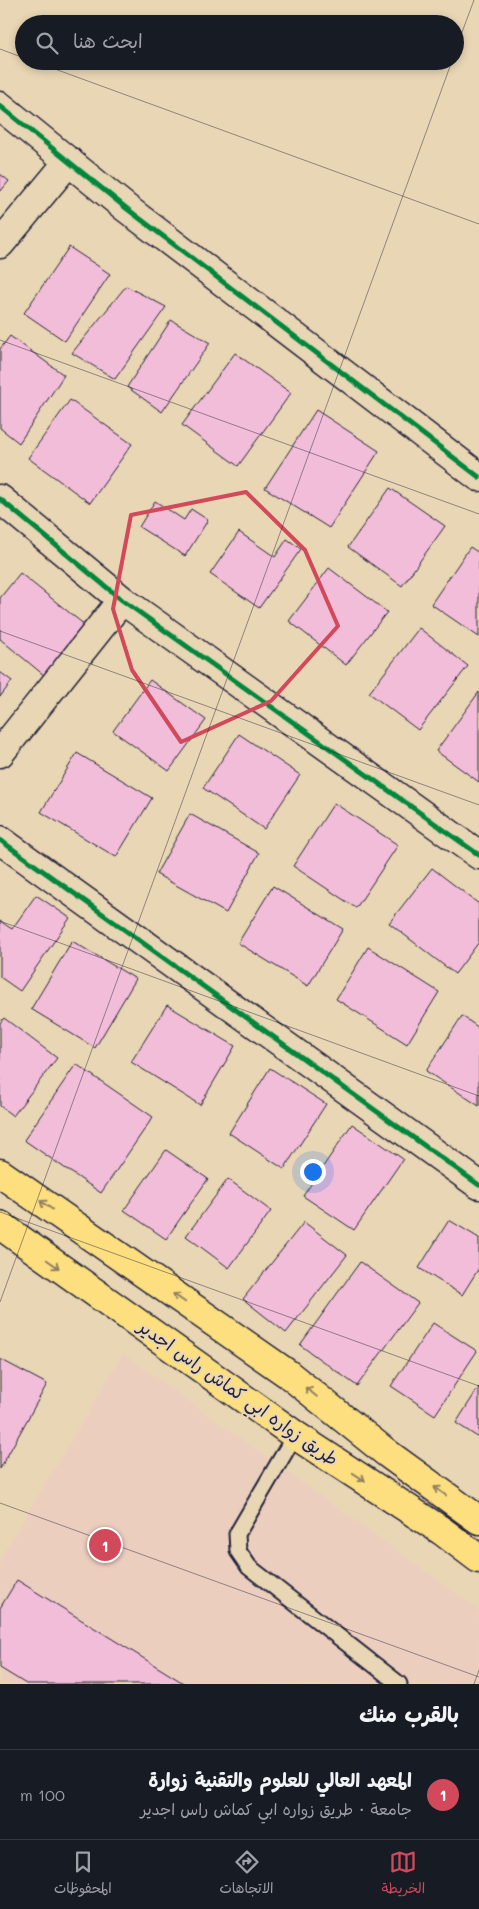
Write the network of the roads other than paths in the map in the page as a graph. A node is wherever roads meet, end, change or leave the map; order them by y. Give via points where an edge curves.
1 (0, 106) edge
2 (69, 162) junction
3 (0, 244) edge
4 (479, 478) edge
5 (0, 499) edge
6 (122, 600) junction
7 (0, 753) edge
8 (0, 840) edge
9 (479, 855) edge
10 (0, 1173) edge
11 (479, 1185) edge
12 (0, 1225) edge
13 (295, 1434) junction
14 (479, 1520) edge
15 (479, 1559) edge
16 (399, 1684) edge

1 - 2 street
2 - 3 street
2 - 4 street
5 - 6 street
6 - 7 street
6 - 9 street
8 - 11 street
14 -> 10 main road via 388,1454 288,1374
12 -> 13 main road, طريق زواره ابي كماش راس اجدير
13 -> 15 main road, طريق زواره ابي كماش راس اجدير
13 - 16 lane via 237,1534 238,1551 249,1567

